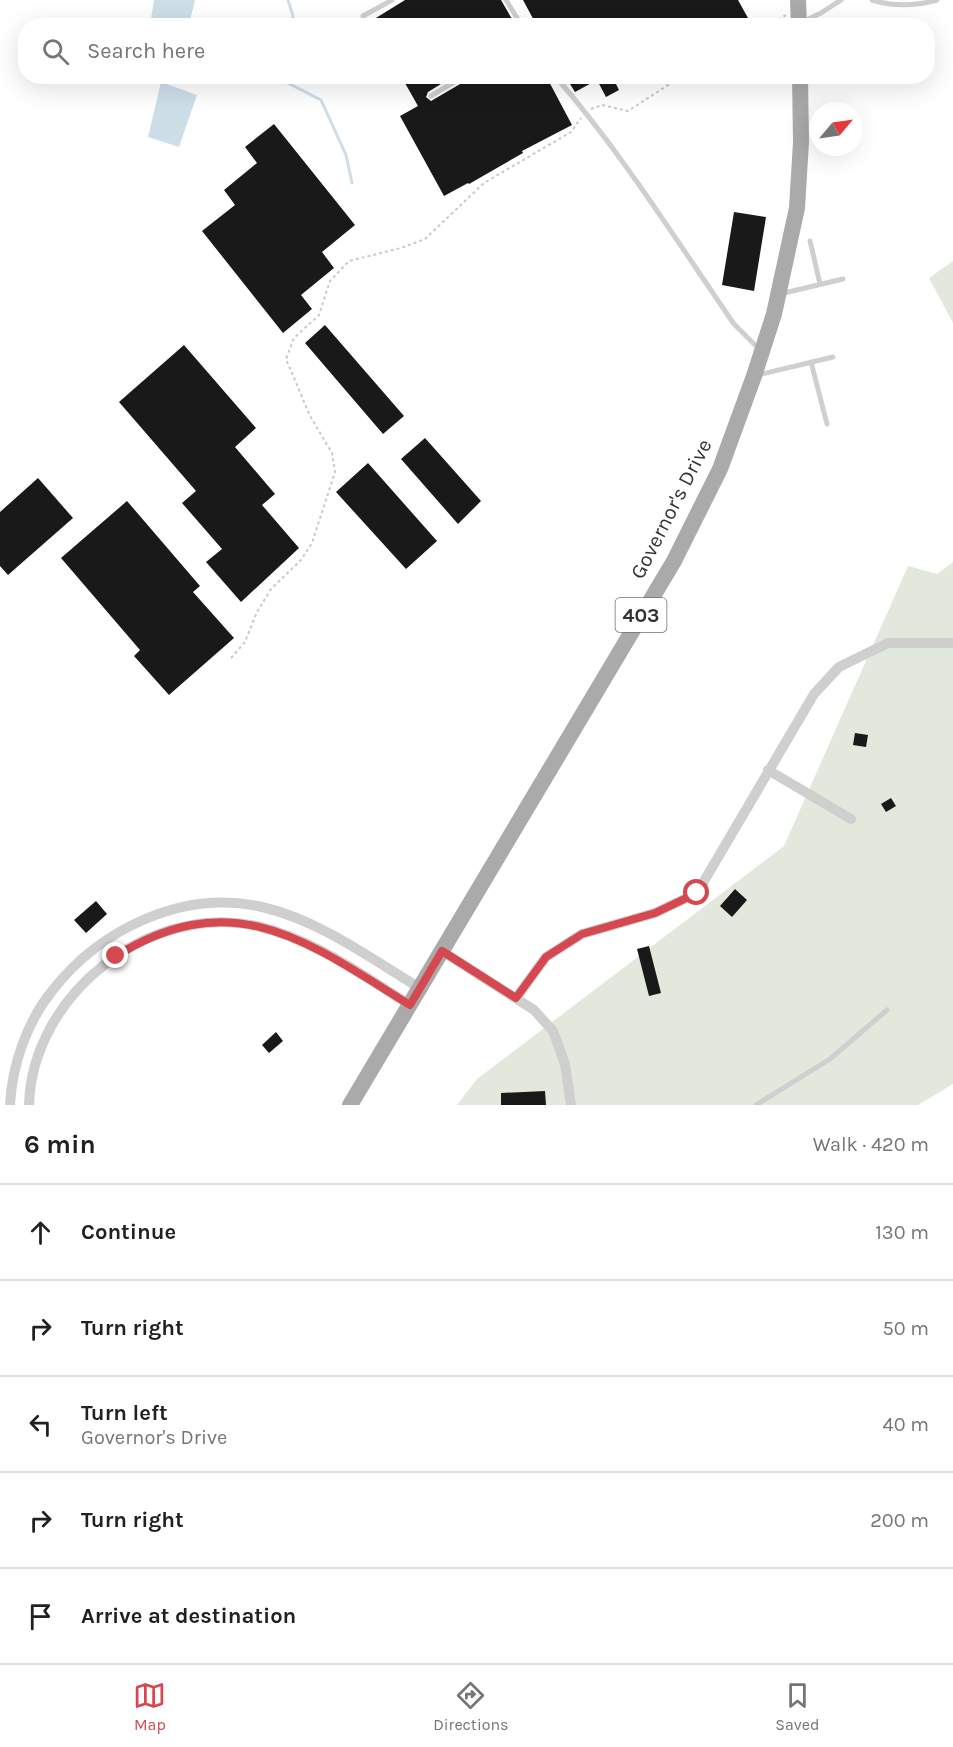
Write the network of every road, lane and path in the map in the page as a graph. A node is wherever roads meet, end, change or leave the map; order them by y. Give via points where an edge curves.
1 (392, 0) edge
2 (506, 0) edge
3 (841, 0) edge
4 (872, 0) edge
5 (937, 0) edge
6 (799, 14) edge
7 (363, 16) dead end
8 (517, 18) edge
9 (451, 84) edge
10 (562, 84) edge
11 (670, 84) edge
12 (800, 84) edge
13 (431, 96) dead end
14 (585, 111) junction
15 (810, 241) dead end
16 (843, 279) dead end
17 (820, 284) junction
18 (778, 295) junction
19 (762, 352) junction
20 (833, 357) dead end
21 (811, 362) junction
22 (754, 376) junction
23 (827, 424) dead end
24 (953, 644) edge
25 (231, 658) dead end
26 (768, 770) junction
27 (851, 819) dead end
28 (442, 951) junction
29 (420, 988) junction
30 (516, 998) junction
31 (410, 1005) junction
32 (887, 1010) dead end
33 (10, 1105) edge
34 (29, 1105) edge
35 (350, 1105) edge
36 (571, 1105) edge
37 (756, 1105) edge

1 - 7 lane
2 - 8 lane
3 - 6 lane via 821,13
4 - 5 lane via 899,6
9 - 13 lane
10 - 14 lane
11 - 14 path via 628,111 602,105
12 - 18 main road, Governor's Drive / 403 via 797,208
14 - 19 lane via 734,324
14 - 25 path via 571,132 484,183 425,239 349,261 330,280 319,315 294,338 286,359 310,416 332,453 335,472 312,543 301,560 271,589 244,642
15 - 17 lane
16 - 17 lane
17 - 18 lane
18 - 19 main road, Governor's Drive / 403
19 - 22 main road, Governor's Drive / 403
20 - 21 lane
21 - 22 lane
21 - 23 lane
22 - 28 main road, Governor's Drive / 403 via 720,470 674,561
24 - 26 street via 888,644 839,667 814,694
26 - 27 street
26 - 30 street via 697,893 655,913 582,934 546,957
28 - 29 main road, Governor's Drive / 403
28 - 30 street
29 - 31 main road, Governor's Drive / 403
29 - 33 street via 343,941 273,910 216,903 171,910 132,925 105,942 51,992 20,1053
30 - 36 street via 534,1010 553,1031 565,1064
31 - 34 street via 326,954 273,930 233,922 176,929 116,956 69,999 40,1050
31 - 35 main road, Governor's Drive / 403
32 - 37 lane via 830,1059

